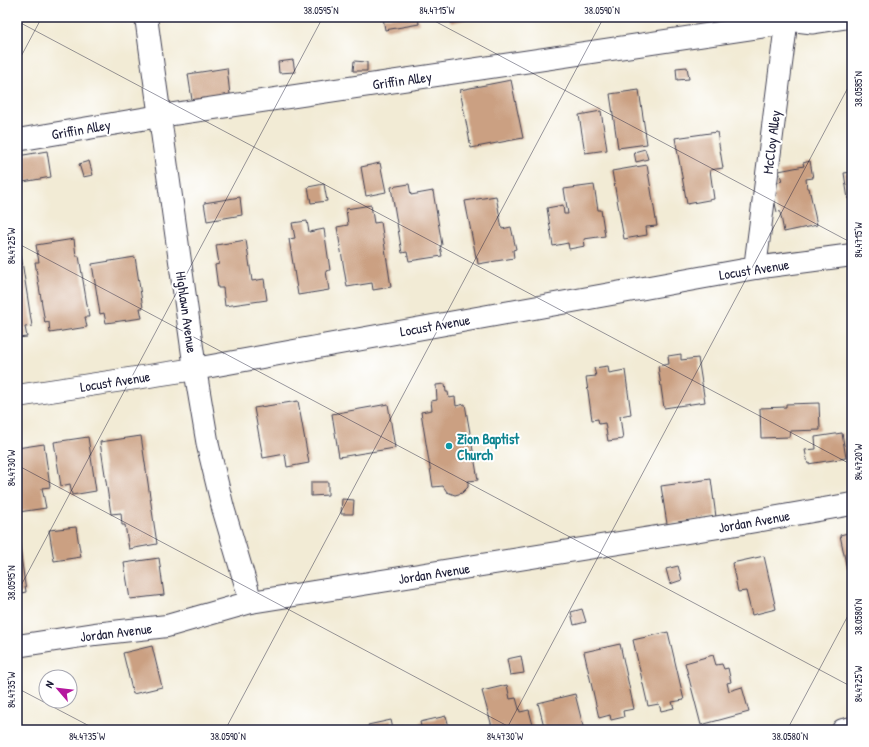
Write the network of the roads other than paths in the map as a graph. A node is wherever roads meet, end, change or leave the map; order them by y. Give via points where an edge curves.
1 (146, 17) edge
2 (787, 20) edge
3 (852, 20) edge
4 (160, 116) junction
5 (17, 140) edge
6 (852, 255) edge
7 (755, 268) junction
8 (195, 369) junction
9 (17, 396) edge
10 (852, 504) edge
11 (251, 602) junction
12 (17, 646) edge
13 (852, 728) edge
14 (843, 730) edge

1 - 4 street, Highlawn Avenue
2 - 3 lane via 812,26
2 - 4 street, Griffin Alley
2 - 7 street, McCloy Alley
4 - 5 street, Griffin Alley
4 - 8 street, Highlawn Avenue
6 - 7 street, Locust Avenue
7 - 8 street, Locust Avenue
8 - 9 street, Locust Avenue
8 - 11 street, Highlawn Avenue via 208,446 223,508
10 - 11 street, Jordan Avenue
11 - 12 street, Jordan Avenue via 167,626
13 - 14 street

